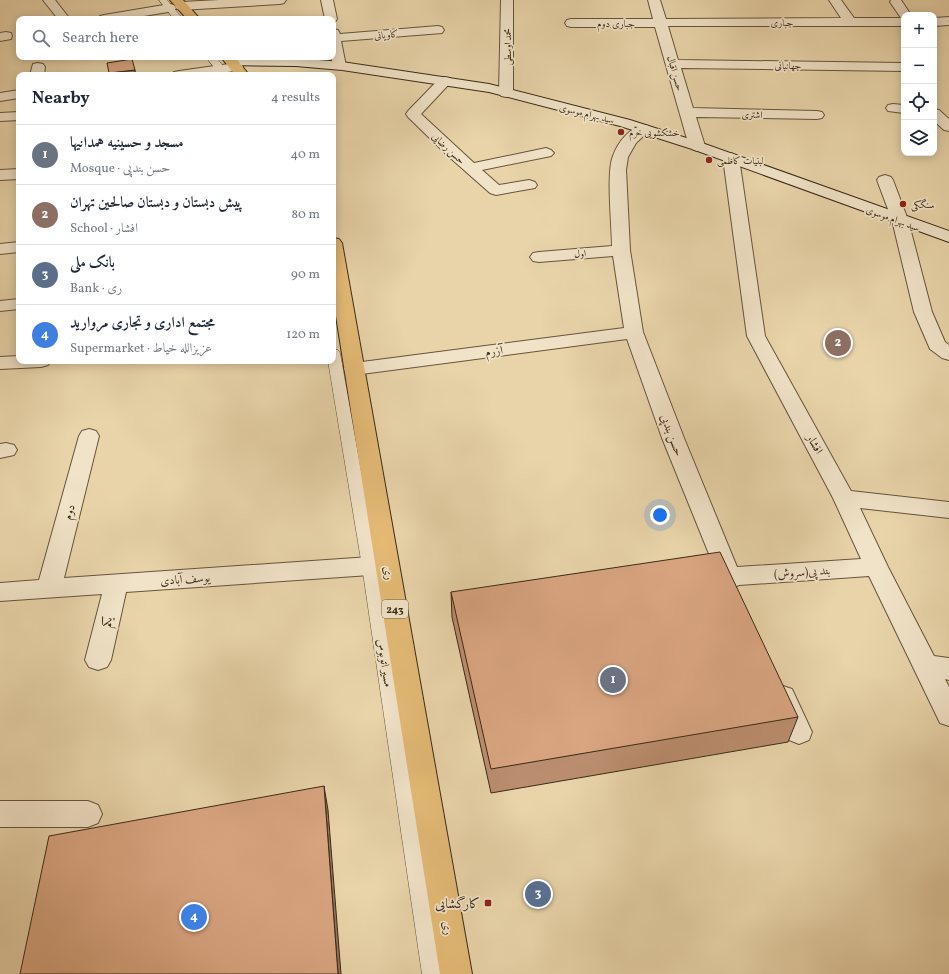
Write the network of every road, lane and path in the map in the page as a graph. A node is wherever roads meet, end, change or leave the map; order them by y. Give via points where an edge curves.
1 (49, 0) edge
2 (280, 0) edge
3 (327, 0) edge
4 (507, 0) edge
5 (654, 0) edge
6 (835, 0) edge
7 (896, 2) dead end
8 (173, 3) edge
9 (903, 12) edge
10 (62, 16) edge
11 (117, 16) edge
12 (178, 16) edge
13 (190, 16) edge
14 (330, 16) edge
15 (850, 22) junction
16 (901, 22) edge
17 (937, 22) edge
18 (949, 22) edge
19 (661, 23) junction
20 (571, 24) dead end
21 (438, 30) dead end
22 (336, 36) edge
23 (336, 48) edge
24 (216, 60) edge
25 (673, 64) junction
26 (339, 66) junction
27 (901, 66) edge
28 (231, 68) edge
29 (201, 72) edge
30 (445, 81) junction
31 (506, 93) junction
32 (16, 94) edge
33 (0, 97) edge
34 (937, 110) edge
35 (949, 110) edge
36 (687, 112) junction
37 (16, 116) edge
38 (817, 116) dead end
39 (937, 116) edge
40 (0, 117) edge
41 (949, 127) edge
42 (644, 130) junction
43 (697, 146) junction
44 (546, 153) dead end
45 (731, 158) junction
46 (470, 168) junction
47 (16, 174) edge
48 (0, 175) edge
49 (885, 180) dead end
50 (530, 185) dead end
51 (900, 220) junction
52 (949, 237) edge
53 (16, 247) edge
54 (0, 248) edge
55 (621, 250) junction
56 (540, 257) dead end
57 (336, 262) edge
58 (16, 304) edge
59 (0, 306) edge
60 (634, 332) junction
61 (949, 354) edge
62 (16, 362) edge
63 (0, 363) edge
64 (335, 364) edge
65 (354, 369) junction
66 (89, 436) dead end
67 (844, 498) junction
68 (949, 510) edge
69 (370, 566) junction
70 (876, 567) junction
71 (729, 577) junction
72 (116, 584) junction
73 (49, 589) junction
74 (0, 592) edge
75 (738, 598) edge
76 (98, 660) dead end
77 (938, 667) edge
78 (773, 676) edge
79 (949, 715) edge
80 (799, 732) edge
81 (0, 814) edge
82 (88, 814) dead end
83 (433, 974) edge
84 (456, 974) edge

1 - 10 street
2 - 8 street
3 - 14 street
4 - 31 street, محمد اوسطی
5 - 19 street, حسن اقبال
6 - 15 street
7 - 9 street
8 - 11 street
8 - 12 lane
8 - 13 main road
15 - 16 street, جباری
15 - 19 street, جباری via 770,17
17 - 18 street
19 - 20 street, جباری دوم
19 - 25 street, حسن اقبال
21 - 22 street, کاویانی
23 - 26 street
24 - 28 lane
25 - 27 street, جهانبانی via 806,71
25 - 36 street, حسن اقبال
26 - 28 street, سید بهرام موسوی via 296,62
26 - 30 street, سید بهرام موسوی
28 - 29 street, سید بهرام موسوی
30 - 31 street, سید بهرام موسوی
30 - 46 street, حسن رضایی via 413,114
31 - 42 street, سید بهرام موسوی
32 - 33 street
34 - 35 street
36 - 38 street, اشتری
36 - 43 street, حسن اقبال
37 - 40 street
39 - 41 street
42 - 43 street, سید بهرام موسوی
42 - 55 street, حسن بندپی via 632,137 620,156 618,170
43 - 45 street, سید بهرام موسوی
44 - 46 street
45 - 51 street, سید بهرام موسوی
45 - 67 street, افشار via 756,336
46 - 50 street, حسن رضایی via 496,190
47 - 48 street
49 - 51 street
51 - 52 street, سید بهرام موسوی
51 - 61 street via 923,312 937,345
53 - 54 street
55 - 56 street, اول
55 - 60 street, حسن بندپی
57 - 65 main road, ری / 243
58 - 59 street
60 - 65 street, آزرم
60 - 71 street, حسن بندپی
62 - 63 street
64 - 69 lane, مسیر اتوبوس
65 - 84 main road, ری / 243
66 - 73 street, دوم
67 - 68 street
67 - 70 street, افشار
69 - 72 street, یوسف آبادی
69 - 83 lane, مسیر اتوبوس
70 - 71 street, بند پی(سروش)
70 - 77 street, افشار
71 - 75 street, حسن بندپی
72 - 73 street, یوسف آبادی
72 - 76 street, یکم
73 - 74 street, یوسف آبادی
77 - 79 street, افشار
78 - 80 street
81 - 82 street

